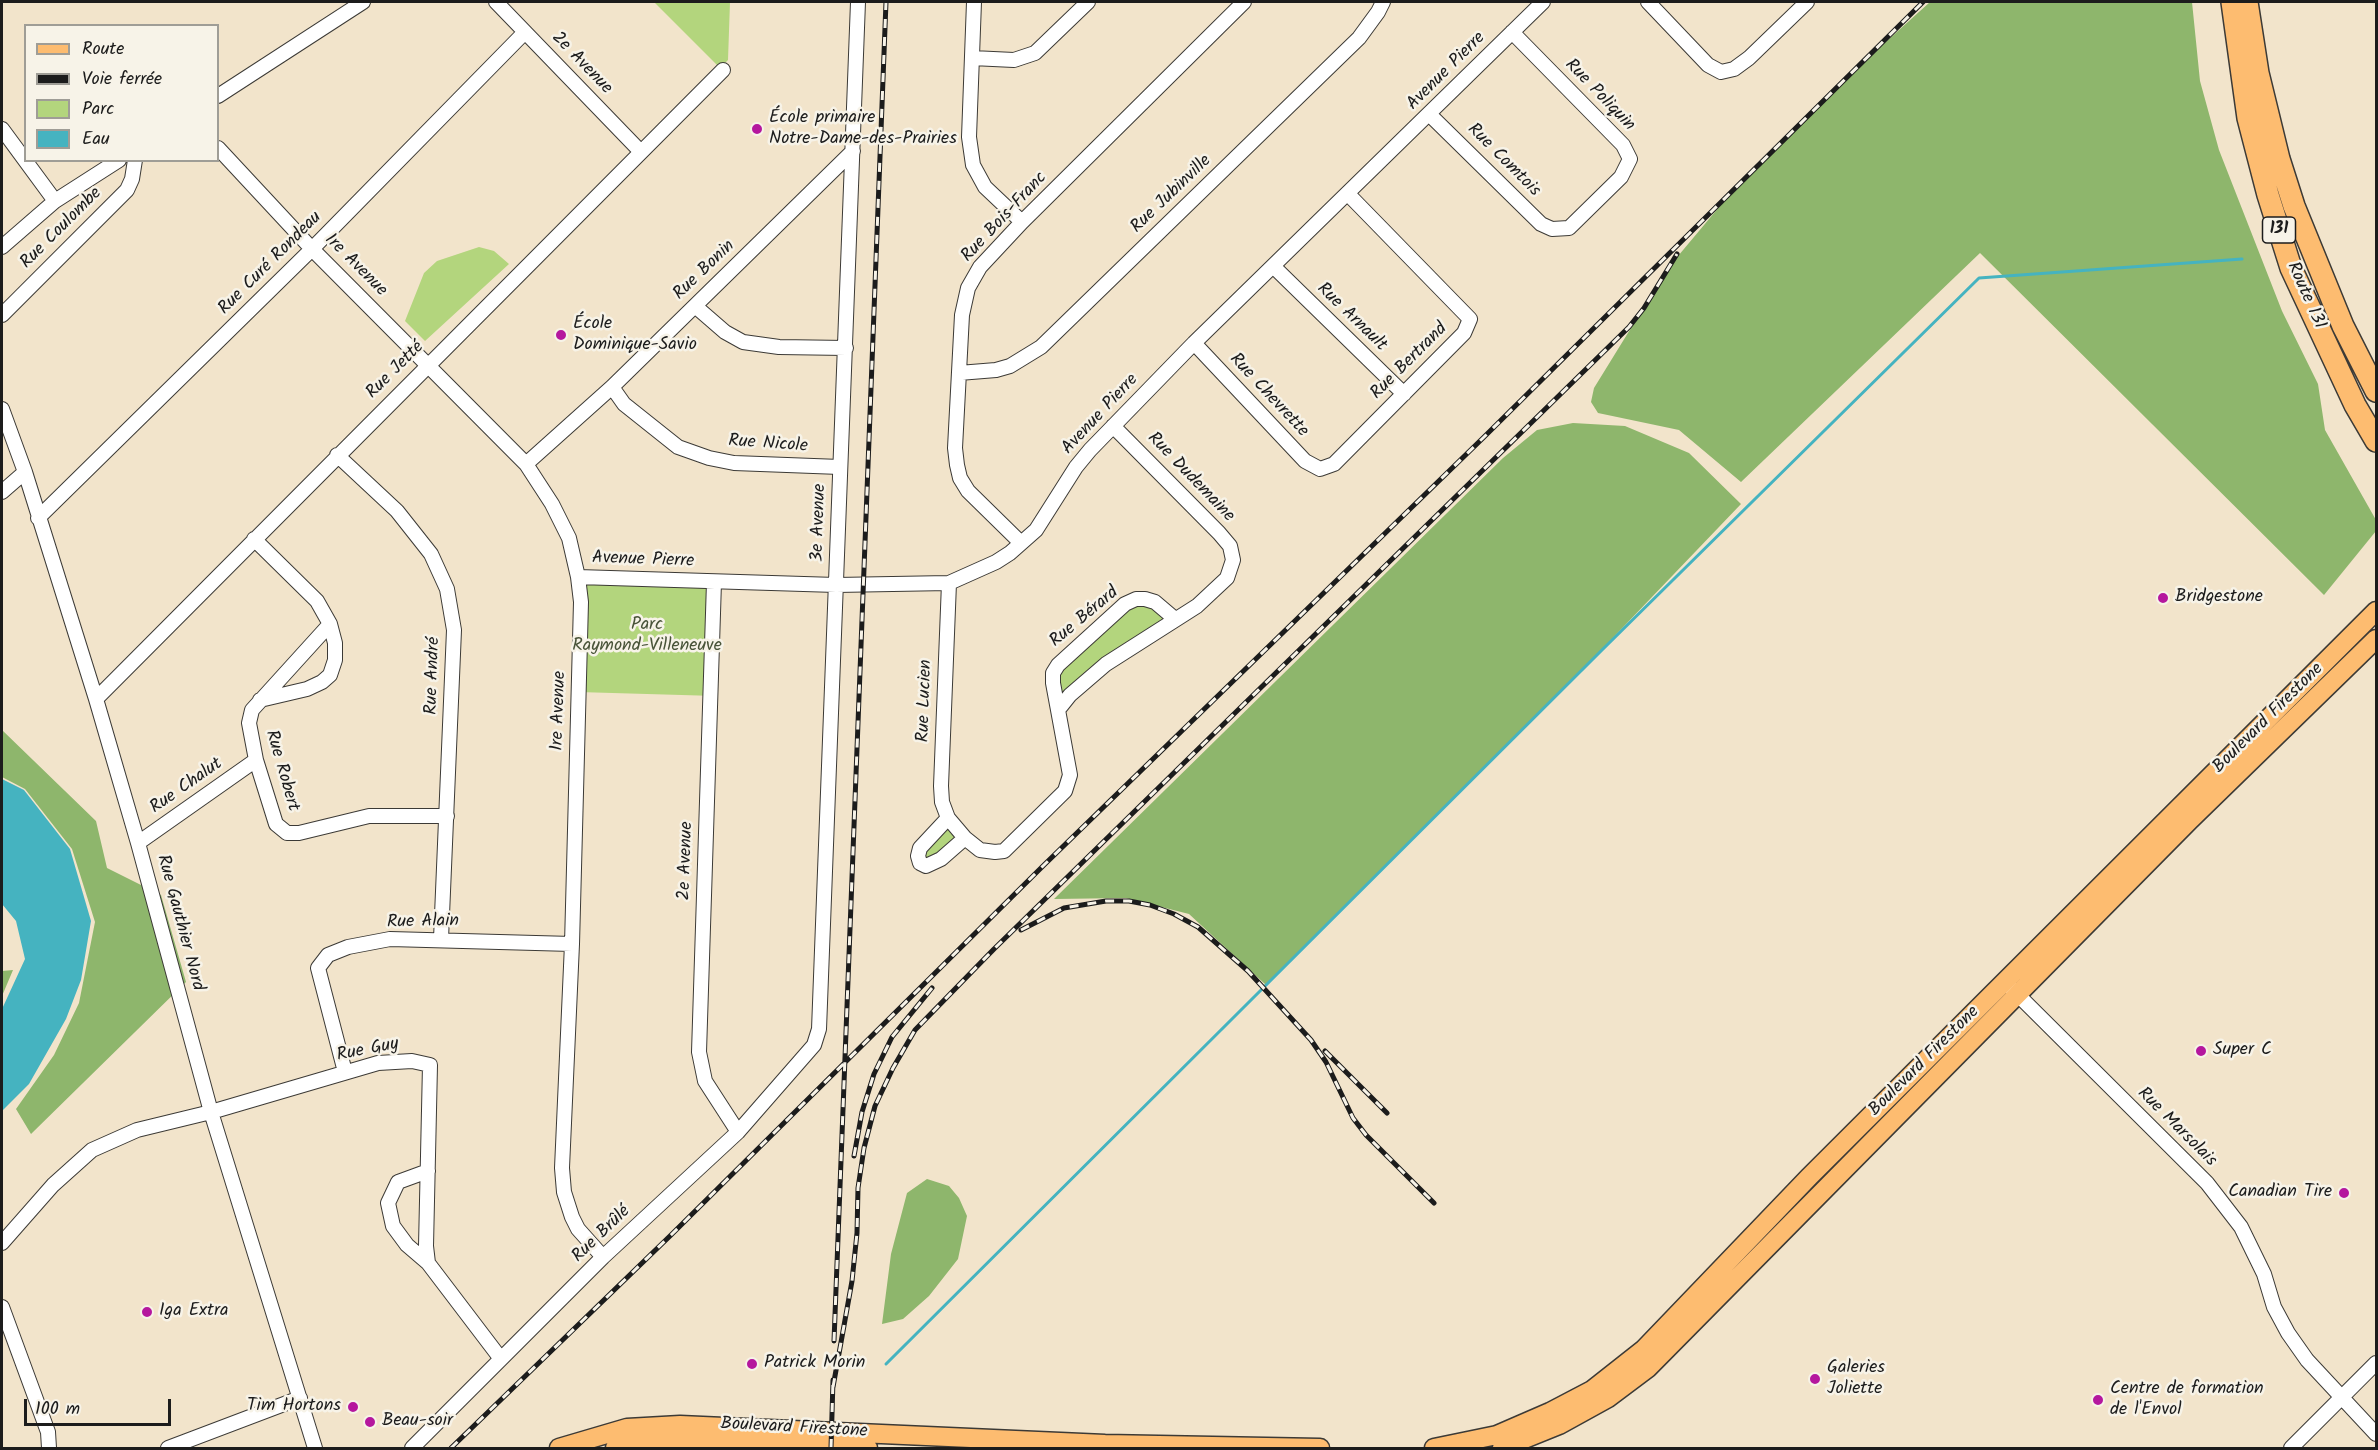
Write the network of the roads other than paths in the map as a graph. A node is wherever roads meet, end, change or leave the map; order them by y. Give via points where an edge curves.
1 (363, 2) edge
2 (496, 2) edge
3 (858, 2) edge
4 (974, 2) edge
5 (1088, 2) edge
6 (1244, 2) edge
7 (1383, 2) edge
8 (1543, 2) edge
9 (1648, 2) edge
10 (1806, 2) edge
11 (2232, 2) edge
12 (2247, 2) edge
13 (525, 32) junction
14 (1512, 32) junction
15 (972, 58) junction
16 (723, 70) dead end
17 (219, 95) edge
18 (1430, 115) junction
19 (2, 129) edge
20 (219, 149) edge
21 (853, 151) junction
22 (641, 152) junction
23 (24, 159) edge
24 (26, 162) edge
25 (116, 162) edge
26 (135, 162) edge
27 (1348, 194) junction
28 (55, 201) junction
29 (1022, 222) junction
30 (1552, 230) joint
31 (2, 247) edge
32 (312, 249) junction
33 (1274, 267) junction
34 (695, 306) junction
35 (2, 315) edge
36 (1194, 343) junction
37 (846, 348) junction
38 (427, 365) junction
39 (959, 373) junction
40 (612, 387) junction
41 (2376, 391) edge
42 (1404, 394) junction
43 (2, 409) edge
44 (1113, 426) junction
45 (2376, 441) edge
46 (337, 454) junction
47 (526, 464) junction
48 (840, 467) junction
49 (1320, 469) joint
50 (25, 472) junction
51 (2, 492) edge
52 (38, 518) junction
53 (254, 539) junction
54 (1021, 543) junction
55 (578, 577) junction
56 (714, 582) junction
57 (949, 583) junction
58 (836, 585) junction
59 (2376, 611) edge
60 (1175, 619) junction
61 (330, 624) junction
62 (2376, 639) edge
63 (96, 699) junction
64 (260, 700) junction
65 (1058, 710) junction
66 (256, 760) junction
67 (447, 816) junction
68 (948, 818) junction
69 (965, 838) junction
70 (138, 843) junction
71 (441, 939) junction
72 (572, 944) junction
73 (2012, 988) junction
74 (814, 1045) joint
75 (345, 1072) junction
76 (211, 1112) junction
77 (738, 1132) junction
78 (428, 1172) junction
79 (2, 1243) edge
80 (603, 1257) junction
81 (428, 1263) junction
82 (2, 1307) edge
83 (501, 1359) junction
84 (2376, 1363) edge
85 (2342, 1397) junction
86 (300, 1398) junction
87 (2376, 1434) edge
88 (49, 1449) edge
89 (168, 1449) edge
90 (315, 1449) edge
91 (412, 1449) edge
92 (559, 1449) edge
93 (615, 1449) edge
94 (868, 1449) edge
95 (1320, 1449) edge
96 (1434, 1449) edge
97 (1502, 1449) edge
98 (2291, 1449) edge

1 - 17 street
2 - 13 street, 2e Avenue
3 - 21 street, 3e Avenue
4 - 15 street
5 - 15 street via 1035,53 1014,60
6 - 29 street, Rue Bois-Franc
7 - 39 street, Rue Jubinville via 1359,38 1041,347 1003,368
8 - 14 street, Avenue Pierre
9 - 10 street via 1708,65 1721,72 1734,69 1749,58
11 - 45 highway, Route 131 / 131 via 2248,118 2288,258 2355,405
12 - 41 highway, Route 131 / 131 via 2258,73 2294,206 2343,326
13 - 22 street, 2e Avenue
13 - 32 street, Rue Curé Rondeau
14 - 18 street, Avenue Pierre
14 - 30 street, Rue Poliquin via 1623,145 1630,159 1621,177 1569,228
15 - 29 street via 969,137 973,165 985,187
16 - 22 street, Rue Jetté
18 - 27 street, Avenue Pierre
18 - 30 street, Rue Comtois via 1541,224
19 - 23 street
20 - 32 street, 1re Avenue
21 - 34 street, Rue Bonin
21 - 37 street, 3e Avenue
22 - 38 street, Rue Jetté
24 - 28 street
25 - 28 street
26 - 35 street, Rue Coulombe via 127,190
27 - 33 street, Avenue Pierre
27 - 42 street, Rue Bertrand via 1470,319 1464,333
28 - 31 street
29 - 39 street, Rue Bois-Franc via 980,267 968,288 962,315
32 - 38 street, 1re Avenue
32 - 52 street, Rue Curé Rondeau
33 - 36 street, Avenue Pierre
33 - 42 street, Rue Arnault
34 - 37 street via 724,332 744,342
34 - 40 street, Rue Bonin
36 - 44 street, Avenue Pierre
36 - 49 street, Rue Chevrette via 1305,461
37 - 48 street, 3e Avenue
38 - 46 street, Rue Jetté
38 - 47 street, 1re Avenue
39 - 54 street, Rue Bois-Franc via 955,448 960,478 968,491
40 - 47 street, Rue Bonin
40 - 48 street, Rue Nicole via 624,404 653,429 678,447 709,459
42 - 49 street, Rue Bertrand via 1334,464
43 - 50 street, Rue Gauthier Nord
44 - 54 street, Avenue Pierre via 1076,467 1036,530
44 - 60 street, Rue Dudemaine via 1230,546 1233,560 1227,578 1197,606
46 - 53 street, Rue Jetté
46 - 67 street, Rue André via 397,511 431,554 447,589 454,630
47 - 55 street, 1re Avenue via 569,538
48 - 58 street, 3e Avenue
50 - 51 street
50 - 52 street, Rue Gauthier Nord
52 - 63 street, Rue Gauthier Nord
53 - 61 street via 317,602
53 - 63 street, Rue Jetté
54 - 57 street, Avenue Pierre via 996,562
55 - 56 street, Avenue Pierre
55 - 72 street, 1re Avenue via 581,602
56 - 58 street, Avenue Pierre
56 - 77 street, 2e Avenue via 699,1052 705,1080
57 - 58 street, Avenue Pierre
57 - 68 street, Rue Lucien via 941,786
58 - 74 street, 3e Avenue via 819,1029
59 - 73 main road, Boulevard Firestone
60 - 65 street via 1106,664
60 - 65 street, Rue Bérard via 1155,602 1145,599 1125,604 1058,665 1053,683
61 - 64 street, Rue Robert
61 - 64 street via 335,644 330,675 307,689
62 - 73 main road, Boulevard Firestone
63 - 70 street, Rue Gauthier Nord
64 - 66 street, Rue Robert via 249,723
65 - 69 street, Rue Bérard via 1070,775 1065,791 1004,851 980,850
66 - 67 street, Rue Robert via 276,824 287,833 369,816
66 - 70 street, Rue Chalut
67 - 71 street, Rue André
68 - 69 street, Rue Lucien
68 - 69 street via 920,848 920,863 933,865
70 - 76 street, Rue Gauthier Nord
71 - 72 street, Rue Alain
71 - 75 street, Rue Alain via 390,939 348,947 328,955 318,968
72 - 80 street, 1re Avenue via 562,1168 572,1217
73 - 85 street, Rue Marsolais via 2207,1183 2241,1227 2288,1333
73 - 96 main road, Boulevard Firestone via 1809,1177 1644,1349 1592,1390 1550,1412 1497,1435
73 - 97 main road, Boulevard Firestone via 1648,1368 1608,1398 1559,1425
74 - 77 street, Rue Brûlé
75 - 76 street, Rue Guy
75 - 78 street, Rue Guy via 378,1063 412,1061 430,1065
76 - 79 street, Rue Guy via 137,1130 92,1150 53,1185
76 - 86 street, Rue Gauthier Nord
77 - 80 street, Rue Brûlé
78 - 81 street, Rue Guy
78 - 81 street via 398,1182 388,1203 393,1226
80 - 83 street, Rue Brûlé
81 - 83 street
82 - 88 street via 48,1432
83 - 91 street, Rue Brûlé
84 - 85 street
85 - 87 street, Rue Marsolais
85 - 98 street
86 - 89 street
86 - 90 street, Rue Gauthier Nord
92 - 95 main road, Boulevard Firestone via 627,1428 698,1425 1105,1444
93 - 94 main road, Boulevard Firestone via 690,1441

